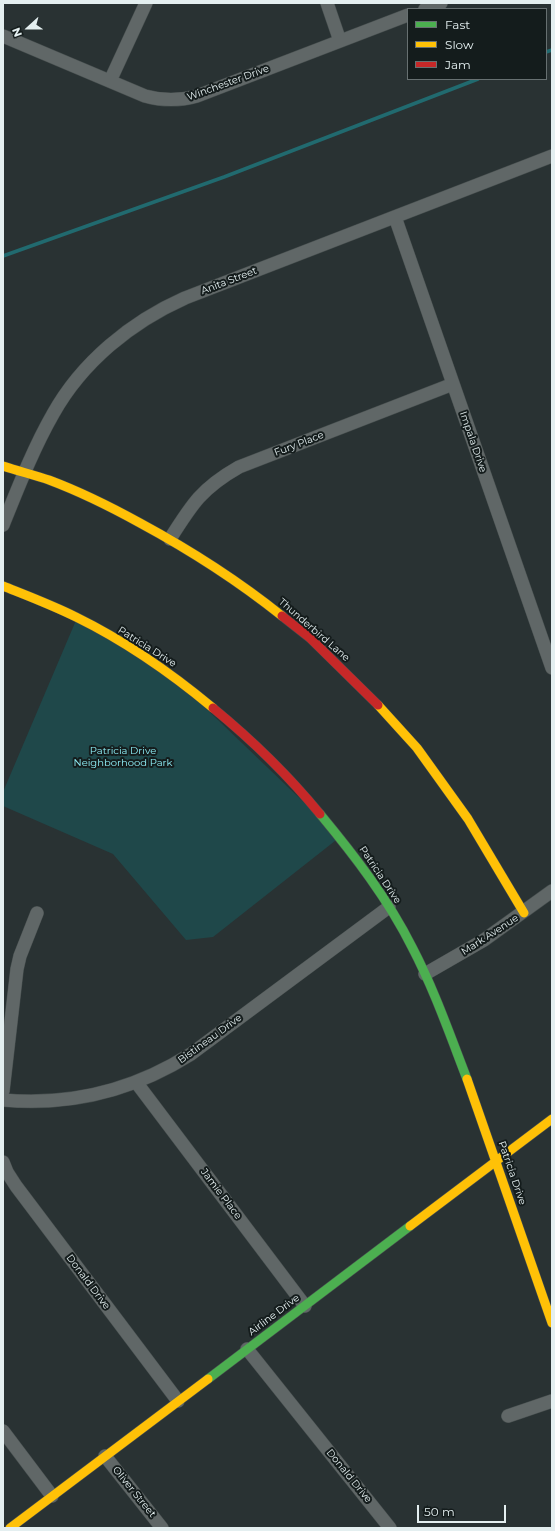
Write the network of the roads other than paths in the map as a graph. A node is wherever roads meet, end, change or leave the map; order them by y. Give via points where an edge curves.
1 (146, 3) edge
2 (327, 3) edge
3 (441, 3) edge
4 (428, 8) edge
5 (407, 16) edge
6 (3, 36) edge
7 (340, 41) junction
8 (110, 81) junction
9 (552, 156) edge
10 (395, 217) junction
11 (453, 384) junction
12 (3, 466) edge
13 (25, 472) junction
14 (3, 525) edge
15 (170, 539) junction
16 (3, 586) edge
17 (552, 668) edge
18 (552, 891) edge
19 (389, 906) junction
20 (37, 913) dead end
21 (524, 913) junction
22 (425, 974) junction
23 (136, 1082) junction
24 (3, 1091) edge
25 (3, 1100) edge
26 (552, 1119) edge
27 (496, 1161) junction
28 (3, 1162) edge
29 (305, 1306) junction
30 (552, 1323) edge
31 (247, 1349) junction
32 (178, 1401) junction
33 (552, 1401) edge
34 (508, 1416) dead end
35 (3, 1431) edge
36 (105, 1456) junction
37 (52, 1496) junction
38 (10, 1528) edge
39 (162, 1528) edge
40 (390, 1528) edge

1 - 8 street
2 - 7 street
3 - 4 street
5 - 7 street, Winchester Drive
6 - 8 street, Winchester Drive
7 - 8 street, Winchester Drive via 184,100 158,100
9 - 10 street, Anita Street
10 - 11 street, Impala Drive
10 - 13 street, Anita Street via 185,298 134,326 101,353 69,389 47,424
11 - 15 street, Fury Place via 238,467 212,484 197,498
11 - 17 street, Impala Drive
12 - 13 street, Thunderbird Lane
13 - 14 street, Anita Street
13 - 15 street, Thunderbird Lane via 103,503
15 - 21 street, Thunderbird Lane via 218,568 282,615 332,658 376,702 417,748 454,799 484,844
16 - 19 street, Patricia Drive via 77,618 117,641 170,674 222,714 267,754 315,807 347,846
18 - 21 street, Mark Avenue
19 - 22 street, Patricia Drive
19 - 23 street, Bistineau Drive via 191,1054 164,1070
20 - 24 street via 17,969
21 - 22 street, Mark Avenue via 484,940
22 - 27 street, Patricia Drive via 445,1020
23 - 25 street, Bistineau Drive via 98,1094 66,1100
23 - 29 street, Jamie Place
26 - 27 street, Airline Drive
27 - 29 street, Airline Drive
27 - 30 street, Patricia Drive
28 - 32 street, Donald Drive via 16,1186
29 - 31 street, Airline Drive
31 - 32 street, Airline Drive
31 - 40 street, Donald Drive
32 - 36 street, Airline Drive
33 - 34 street
35 - 37 street
36 - 37 street, Airline Drive
36 - 39 street, Oliver Street
37 - 38 street, Airline Drive

